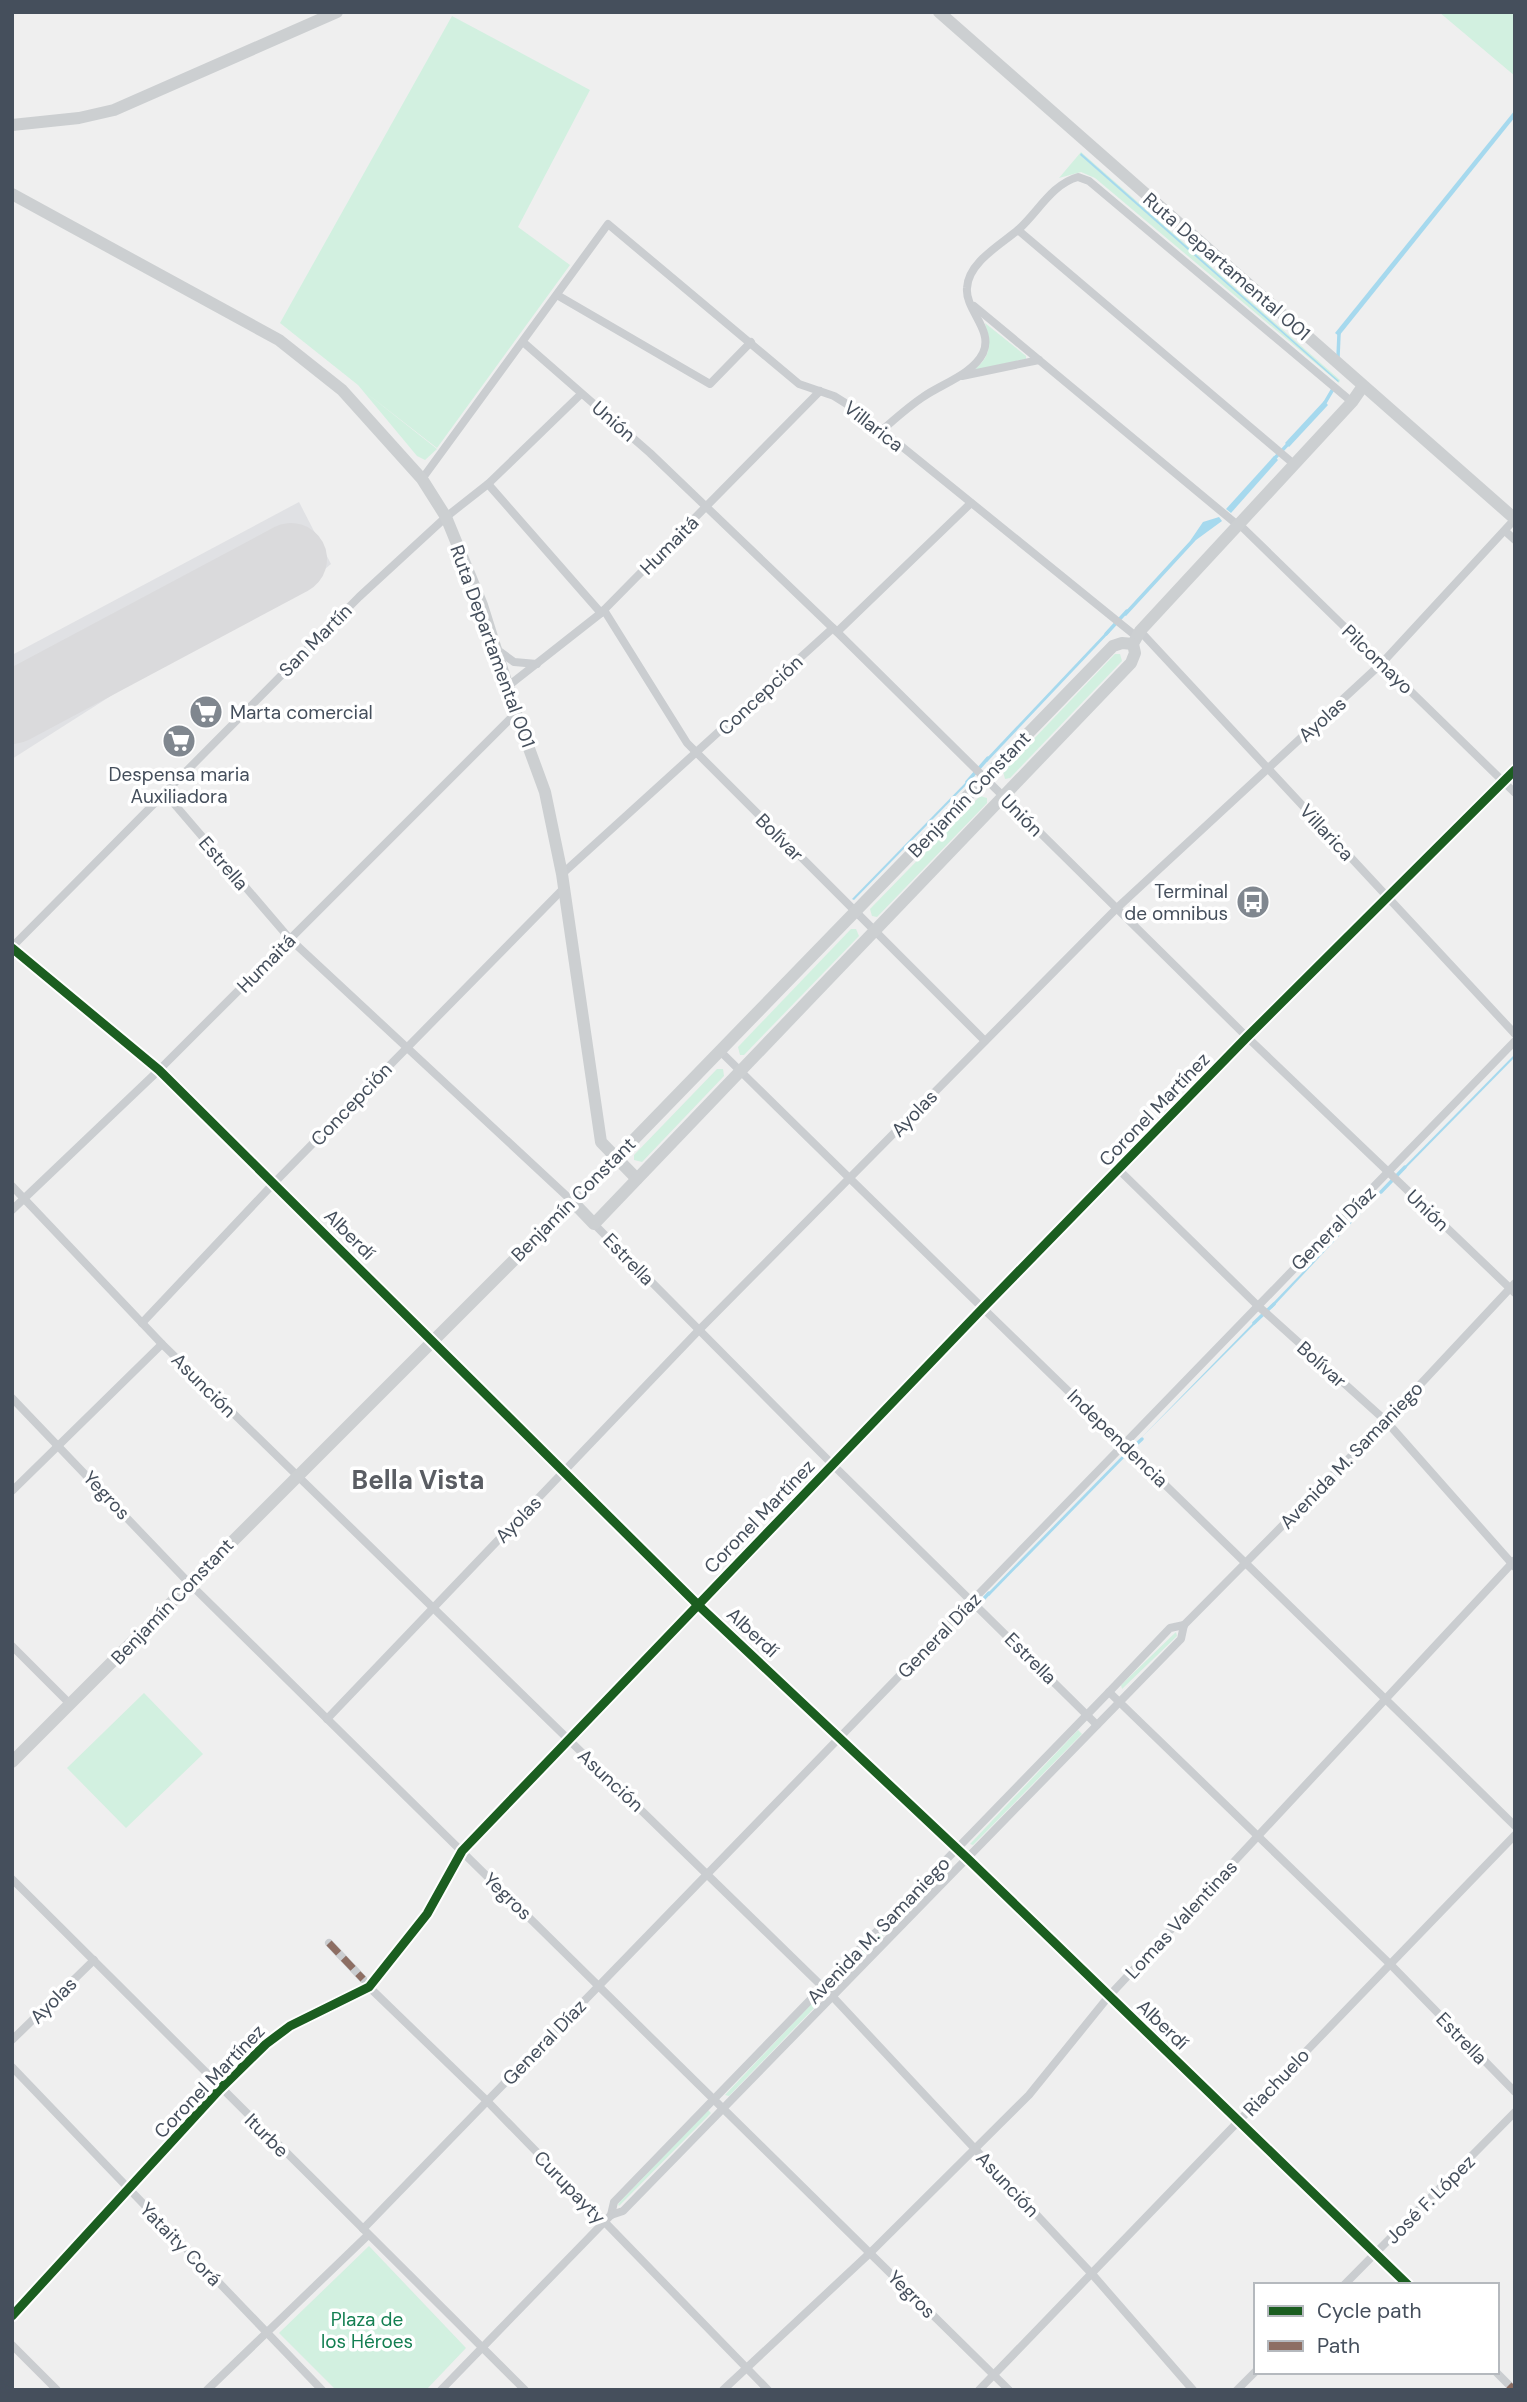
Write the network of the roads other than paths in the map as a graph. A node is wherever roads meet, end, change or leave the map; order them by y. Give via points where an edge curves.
1 (337, 12) edge
2 (939, 12) edge
3 (12, 125) edge
4 (12, 194) edge
5 (1018, 230) junction
6 (557, 295) junction
7 (971, 304) junction
8 (523, 342) junction
9 (751, 342) junction
10 (1039, 360) junction
11 (955, 377) junction
12 (1363, 386) junction
13 (820, 391) junction
14 (581, 394) junction
15 (1352, 402) junction
16 (881, 431) junction
17 (1295, 465) junction
18 (422, 479) junction
19 (488, 484) junction
20 (971, 503) junction
21 (706, 507) junction
22 (446, 517) junction
23 (1514, 520) edge
24 (1240, 526) junction
25 (1505, 531) junction
26 (1515, 540) edge
27 (603, 612) junction
28 (835, 630) junction
29 (1137, 637) junction
30 (496, 648) junction
31 (1382, 663) junction
32 (537, 664) junction
33 (508, 687) junction
34 (516, 713) junction
35 (697, 754) junction
36 (1268, 768) junction
37 (1515, 770) edge
38 (980, 773) junction
39 (1503, 782) junction
40 (163, 792) junction
41 (1515, 793) edge
42 (1003, 796) junction
43 (562, 874) junction
44 (564, 888) junction
45 (1388, 898) junction
46 (1117, 908) junction
47 (854, 913) junction
48 (873, 932) junction
49 (290, 939) junction
50 (12, 947) edge
51 (1515, 1034) edge
52 (1247, 1037) junction
53 (985, 1041) junction
54 (1515, 1041) edge
55 (405, 1048) junction
56 (720, 1051) junction
57 (159, 1070) junction
58 (740, 1071) junction
59 (616, 1158) junction
60 (1119, 1170) junction
61 (1393, 1176) junction
62 (851, 1178) junction
63 (637, 1179) junction
64 (274, 1182) junction
65 (12, 1186) edge
66 (24, 1197) junction
67 (572, 1200) junction
68 (12, 1210) edge
69 (594, 1224) junction
70 (1513, 1288) edge
71 (982, 1309) junction
72 (1262, 1310) junction
73 (142, 1323) junction
74 (698, 1331) junction
75 (431, 1339) junction
76 (162, 1344) junction
77 (12, 1398) edge
78 (1386, 1421) junction
79 (60, 1445) junction
80 (1129, 1447) junction
81 (833, 1465) junction
82 (564, 1471) junction
83 (295, 1475) junction
84 (12, 1492) edge
85 (1247, 1562) junction
86 (1514, 1563) edge
87 (189, 1583) junction
88 (697, 1604) junction
89 (977, 1604) junction
90 (433, 1606) junction
91 (1184, 1625) junction
92 (12, 1646) edge
93 (1109, 1692) junction
94 (1385, 1699) junction
95 (1119, 1702) junction
96 (71, 1705) junction
97 (1087, 1714) junction
98 (327, 1719) junction
99 (1097, 1725) junction
100 (840, 1738) junction
101 (568, 1740) junction
102 (12, 1762) edge
103 (1515, 1826) edge
104 (1515, 1835) edge
105 (1257, 1836) junction
106 (957, 1848) junction
107 (462, 1851) junction
108 (967, 1858) junction
109 (708, 1872) junction
110 (12, 1879) edge
111 (329, 1943) dead end
112 (94, 1959) junction
113 (1391, 1965) junction
114 (366, 1983) junction
115 (600, 1985) junction
116 (822, 1987) junction
117 (832, 1996) junction
118 (1109, 1996) junction
119 (12, 2040) edge
120 (12, 2067) edge
121 (220, 2089) junction
122 (1515, 2092) edge
123 (714, 2098) junction
124 (487, 2101) junction
125 (724, 2107) junction
126 (1515, 2112) edge
127 (1238, 2121) junction
128 (975, 2149) junction
129 (130, 2190) junction
130 (611, 2215) junction
131 (605, 2222) junction
132 (366, 2232) junction
133 (871, 2252) junction
134 (1376, 2253) junction
135 (1092, 2274) junction
136 (1346, 2283) edge
137 (1406, 2283) edge
138 (12, 2316) edge
139 (265, 2332) junction
140 (12, 2345) edge
141 (482, 2347) junction
142 (746, 2368) junction
143 (1254, 2373) edge
144 (1498, 2374) edge
145 (994, 2375) junction
146 (1509, 2385) dead end
147 (57, 2390) edge
148 (207, 2390) edge
149 (322, 2390) edge
150 (441, 2390) edge
151 (524, 2390) edge
152 (723, 2390) edge
153 (768, 2390) edge
154 (979, 2390) edge
155 (1009, 2390) edge
156 (1193, 2390) edge
157 (1237, 2390) edge

1 - 3 street via 114,110
2 - 12 street, Ruta Departamental 001
4 - 18 street, Ruta Departamental 001 via 279,340 342,390
5 - 7 street via 974,273 967,285
5 - 15 street via 1066,180 1078,177 1088,181
5 - 17 street
6 - 8 street
6 - 9 street via 710,384
6 - 9 street, Villarica via 608,224
7 - 10 street, Pilcomayo
7 - 11 street via 985,346 972,367
8 - 14 street, Unión
8 - 18 street
9 - 13 street, Villarica via 799,384
10 - 11 street
10 - 24 street, Pilcomayo
11 - 16 street
12 - 15 street, Benjamín Constant
12 - 23 street, Ruta Departamental 001
13 - 16 street, Villarica via 835,396
13 - 21 street, Humaitá
14 - 19 street, San Martín
14 - 21 street, Unión
15 - 17 street, Benjamín Constant
16 - 20 street, Villarica
17 - 24 street, Benjamín Constant
18 - 22 street, Ruta Departamental 001
19 - 22 street, San Martín
19 - 27 street, Bolívar
20 - 28 street, Concepción
20 - 29 street, Villarica
21 - 27 street, Humaitá
21 - 28 street, Unión
22 - 30 street, Ruta Departamental 001
22 - 40 street, San Martín
23 - 25 street, Ayolas
24 - 29 street, Benjamín Constant
24 - 31 street, Pilcomayo
25 - 26 street
25 - 31 street, Ayolas
27 - 32 street, Humaitá
27 - 35 street, Bolívar
28 - 35 street, Concepción
28 - 38 street, Unión
29 - 36 street, Villarica
29 - 38 street, Benjamín Constant via 1113,646
29 - 42 street, Benjamín Constant via 1131,663
30 - 32 street via 514,662
30 - 33 street, Ruta Departamental 001
31 - 36 street, Ayolas
31 - 39 street, Pilcomayo
32 - 33 street, Humaitá
33 - 34 street, Ruta Departamental 001
34 - 43 street, Ruta Departamental 001 via 545,792
34 - 49 street, Humaitá
35 - 43 street, Concepción
35 - 47 street, Bolívar
36 - 45 street, Villarica
36 - 46 street, Ayolas
37 - 39 street, Coronel Martínez
38 - 42 street, Unión
38 - 47 street, Benjamín Constant
39 - 41 street, Pilcomayo
39 - 45 street, Coronel Martínez
40 - 49 street, Estrella
40 - 50 street, San Martín
42 - 46 street, Unión
42 - 48 street, Benjamín Constant
43 - 44 street, Ruta Departamental 001
44 - 55 street, Concepción
44 - 59 street, Ruta Departamental 001 via 601,1142
45 - 51 street, Villarica
45 - 52 street, Coronel Martínez
46 - 52 street, Unión
46 - 53 street, Ayolas
47 - 48 street, Bolívar
47 - 56 street, Benjamín Constant
48 - 53 street, Bolívar
48 - 58 street, Benjamín Constant
49 - 55 street, Estrella
49 - 57 street, Humaitá
50 - 57 street, Alberdí
52 - 60 street, Coronel Martínez
52 - 61 street, Unión
53 - 62 street, Ayolas
54 - 61 street, General Díaz
55 - 64 street, Concepción
55 - 67 street, Estrella
56 - 58 street, Independencia
56 - 59 street, Benjamín Constant
57 - 64 street, Alberdí
57 - 66 street, Humaitá
58 - 62 street, Independencia
58 - 63 street, Benjamín Constant
59 - 63 street, Ruta Departamental 001
59 - 67 street, Benjamín Constant
60 - 71 street, Coronel Martínez
60 - 72 street, Bolívar
61 - 70 street, Unión
61 - 72 street, General Díaz
62 - 71 street, Independencia
62 - 74 street, Ayolas
63 - 69 street, Benjamín Constant
64 - 73 street, Concepción
64 - 75 street, Alberdí
65 - 66 street, Asunción
66 - 68 street, Humaitá
66 - 73 street, Asunción
67 - 69 street, Estrella
67 - 75 street, Benjamín Constant
69 - 74 street, Estrella
70 - 78 street, Avenida M. Samaniego
71 - 80 street, Independencia
71 - 81 street, Coronel Martínez
72 - 78 street, Bolívar
72 - 80 street, General Díaz
73 - 76 street, Asunción
74 - 81 street, Estrella
74 - 82 street, Ayolas
75 - 82 street, Alberdí
75 - 83 street, Benjamín Constant
76 - 79 street
76 - 83 street, Asunción
77 - 79 street, Yegros
78 - 85 street, Avenida M. Samaniego
78 - 86 street, Bolívar
79 - 84 street
79 - 87 street, Yegros
80 - 85 street, Independencia
80 - 89 street, General Díaz
81 - 88 street, Coronel Martínez
81 - 89 street, Estrella
82 - 88 street, Alberdí
82 - 90 street, Ayolas
83 - 87 street, Benjamín Constant
83 - 90 street, Asunción
85 - 91 street, Avenida M. Samaniego
85 - 94 street, Independencia
86 - 94 street, Lomas Valentinas
87 - 96 street, Benjamín Constant
87 - 98 street, Yegros
88 - 100 street, Alberdí
88 - 101 street, Coronel Martínez
89 - 97 street, Estrella
89 - 100 street, General Díaz
90 - 98 street, Ayolas
90 - 101 street, Asunción
91 - 93 street, Avenida M. Samaniego via 1170,1628
91 - 95 street, Avenida M. Samaniego via 1181,1639
92 - 96 street
93 - 95 street, Estrella
93 - 97 street, Avenida M. Samaniego
94 - 103 street, Independencia
94 - 105 street, Lomas Valentinas
95 - 99 street, Avenida M. Samaniego
95 - 105 street, Estrella
96 - 102 street, Benjamín Constant
97 - 99 street, Estrella
97 - 106 street, Avenida M. Samaniego
98 - 107 street, Yegros
99 - 108 street, Avenida M. Samaniego
100 - 106 street, Alberdí
100 - 109 street, General Díaz
101 - 107 street, Coronel Martínez
101 - 109 street, Asunción
104 - 113 street, Riachuelo
105 - 113 street, Estrella
105 - 118 street, Lomas Valentinas
106 - 108 street, Alberdí
106 - 116 street, Avenida M. Samaniego
107 - 114 street, Coronel Martínez via 421,1922
107 - 115 street, Yegros
108 - 117 street, Avenida M. Samaniego
108 - 118 street, Alberdí
109 - 115 street, General Díaz
109 - 116 street, Asunción
110 - 112 street, Iturbe
111 - 114 street, Curupayty
112 - 119 street, Ayolas
112 - 121 street, Iturbe
113 - 122 street, Estrella
113 - 127 street, Riachuelo
114 - 121 street, Coronel Martínez via 278,2035
114 - 124 street, Curupayty
115 - 123 street, Yegros
115 - 124 street, General Díaz
116 - 117 street, Asunción
116 - 123 street, Avenida M. Samaniego
117 - 125 street, Avenida M. Samaniego
117 - 128 street, Asunción
118 - 127 street, Alberdí
118 - 128 street, Lomas Valentinas via 1029,2095
120 - 129 street, Yataity Corá
121 - 129 street, Coronel Martínez
121 - 132 street, Iturbe
123 - 125 street, Yegros
123 - 130 street, Avenida M. Samaniego via 614,2202
124 - 131 street, Curupayty
124 - 132 street, General Díaz
125 - 130 street, Avenida M. Samaniego via 623,2211
125 - 133 street, Yegros
126 - 134 street, José F. López
127 - 134 street, Alberdí
127 - 135 street, Riachuelo
128 - 133 street, Lomas Valentinas
128 - 135 street, Asunción
129 - 138 street, Coronel Martínez
129 - 139 street, Yataity Corá
130 - 131 street, Avenida M. Samaniego
131 - 141 street, Avenida M. Samaniego
131 - 142 street, Curupayty
132 - 139 street, General Díaz
132 - 141 street, Iturbe
133 - 142 street, Lomas Valentinas
133 - 145 street, Yegros
134 - 136 street, José F. López
134 - 137 street, Alberdí
135 - 145 street, Riachuelo
135 - 156 street, Asunción
139 - 148 street, General Díaz
139 - 149 street, Yataity Corá
140 - 147 street
141 - 150 street, Avenida M. Samaniego
141 - 151 street, Iturbe
142 - 152 street, Lomas Valentinas
142 - 153 street, Curupayty
143 - 157 street
144 - 146 street
145 - 154 street, Riachuelo
145 - 155 street, Yegros

